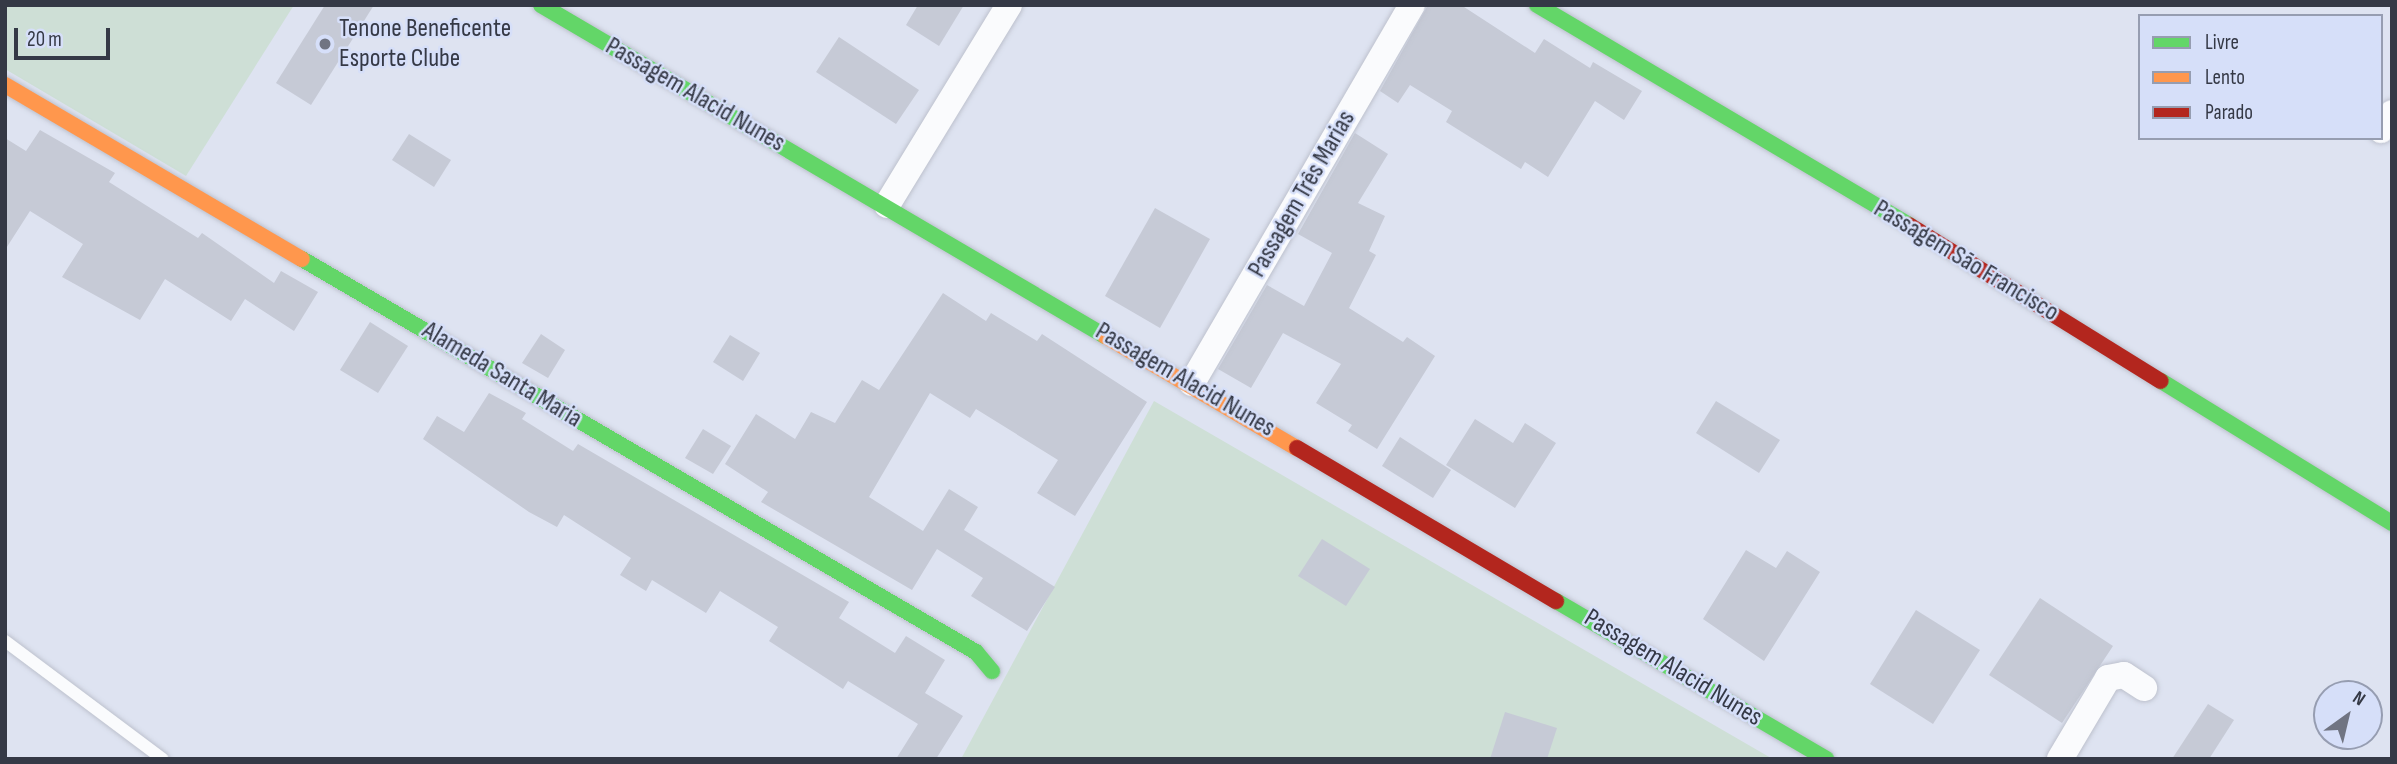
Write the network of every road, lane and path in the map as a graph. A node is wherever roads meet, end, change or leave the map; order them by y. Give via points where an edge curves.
1 (541, 5) edge
2 (1009, 5) edge
3 (1412, 5) edge
4 (1537, 5) edge
5 (5, 85) edge
6 (887, 205) junction
7 (1192, 383) junction
8 (2392, 523) edge
9 (5, 641) edge
10 (992, 671) dead end
11 (2144, 688) dead end
12 (163, 759) edge
13 (1826, 759) edge
14 (2060, 759) edge

1 - 6 street, Passagem Alacid Nunes
2 - 6 street
3 - 7 street, Passagem Três Marias
4 - 8 street, Passagem São Francisco via 1914,228
5 - 10 street, Alameda Santa Maria via 976,652
6 - 7 street, Passagem Alacid Nunes
7 - 13 street, Passagem Alacid Nunes
9 - 12 lane
11 - 14 street via 2124,675 2108,678

